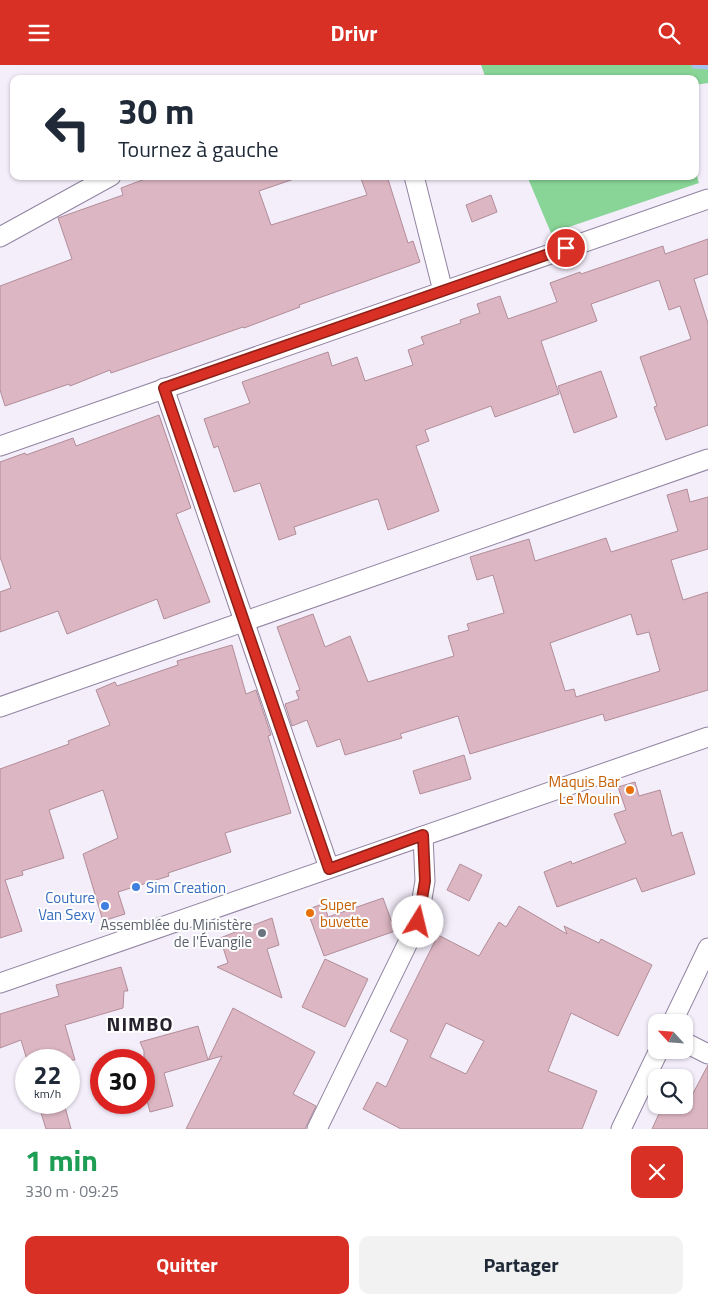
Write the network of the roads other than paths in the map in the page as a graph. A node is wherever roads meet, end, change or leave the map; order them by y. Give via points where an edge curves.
1 (105, 180) edge
2 (415, 180) edge
3 (708, 199) edge
4 (0, 237) edge
5 (443, 291) junction
6 (164, 388) junction
7 (0, 446) edge
8 (708, 459) edge
9 (244, 621) junction
10 (0, 707) edge
11 (708, 737) edge
12 (423, 835) junction
13 (329, 869) junction
14 (708, 948) edge
15 (0, 983) edge
16 (676, 1014) edge
17 (693, 1046) edge
18 (708, 1054) edge
19 (655, 1059) edge
20 (318, 1129) edge
21 (621, 1129) edge

1 - 4 street
2 - 5 street
3 - 5 street
5 - 6 street
6 - 7 street
6 - 9 street
8 - 9 street
9 - 10 street
9 - 13 street
11 - 12 street
12 - 13 street
12 - 20 street via 425,881 418,922
13 - 15 street
14 - 16 street
17 - 18 street
19 - 21 street

